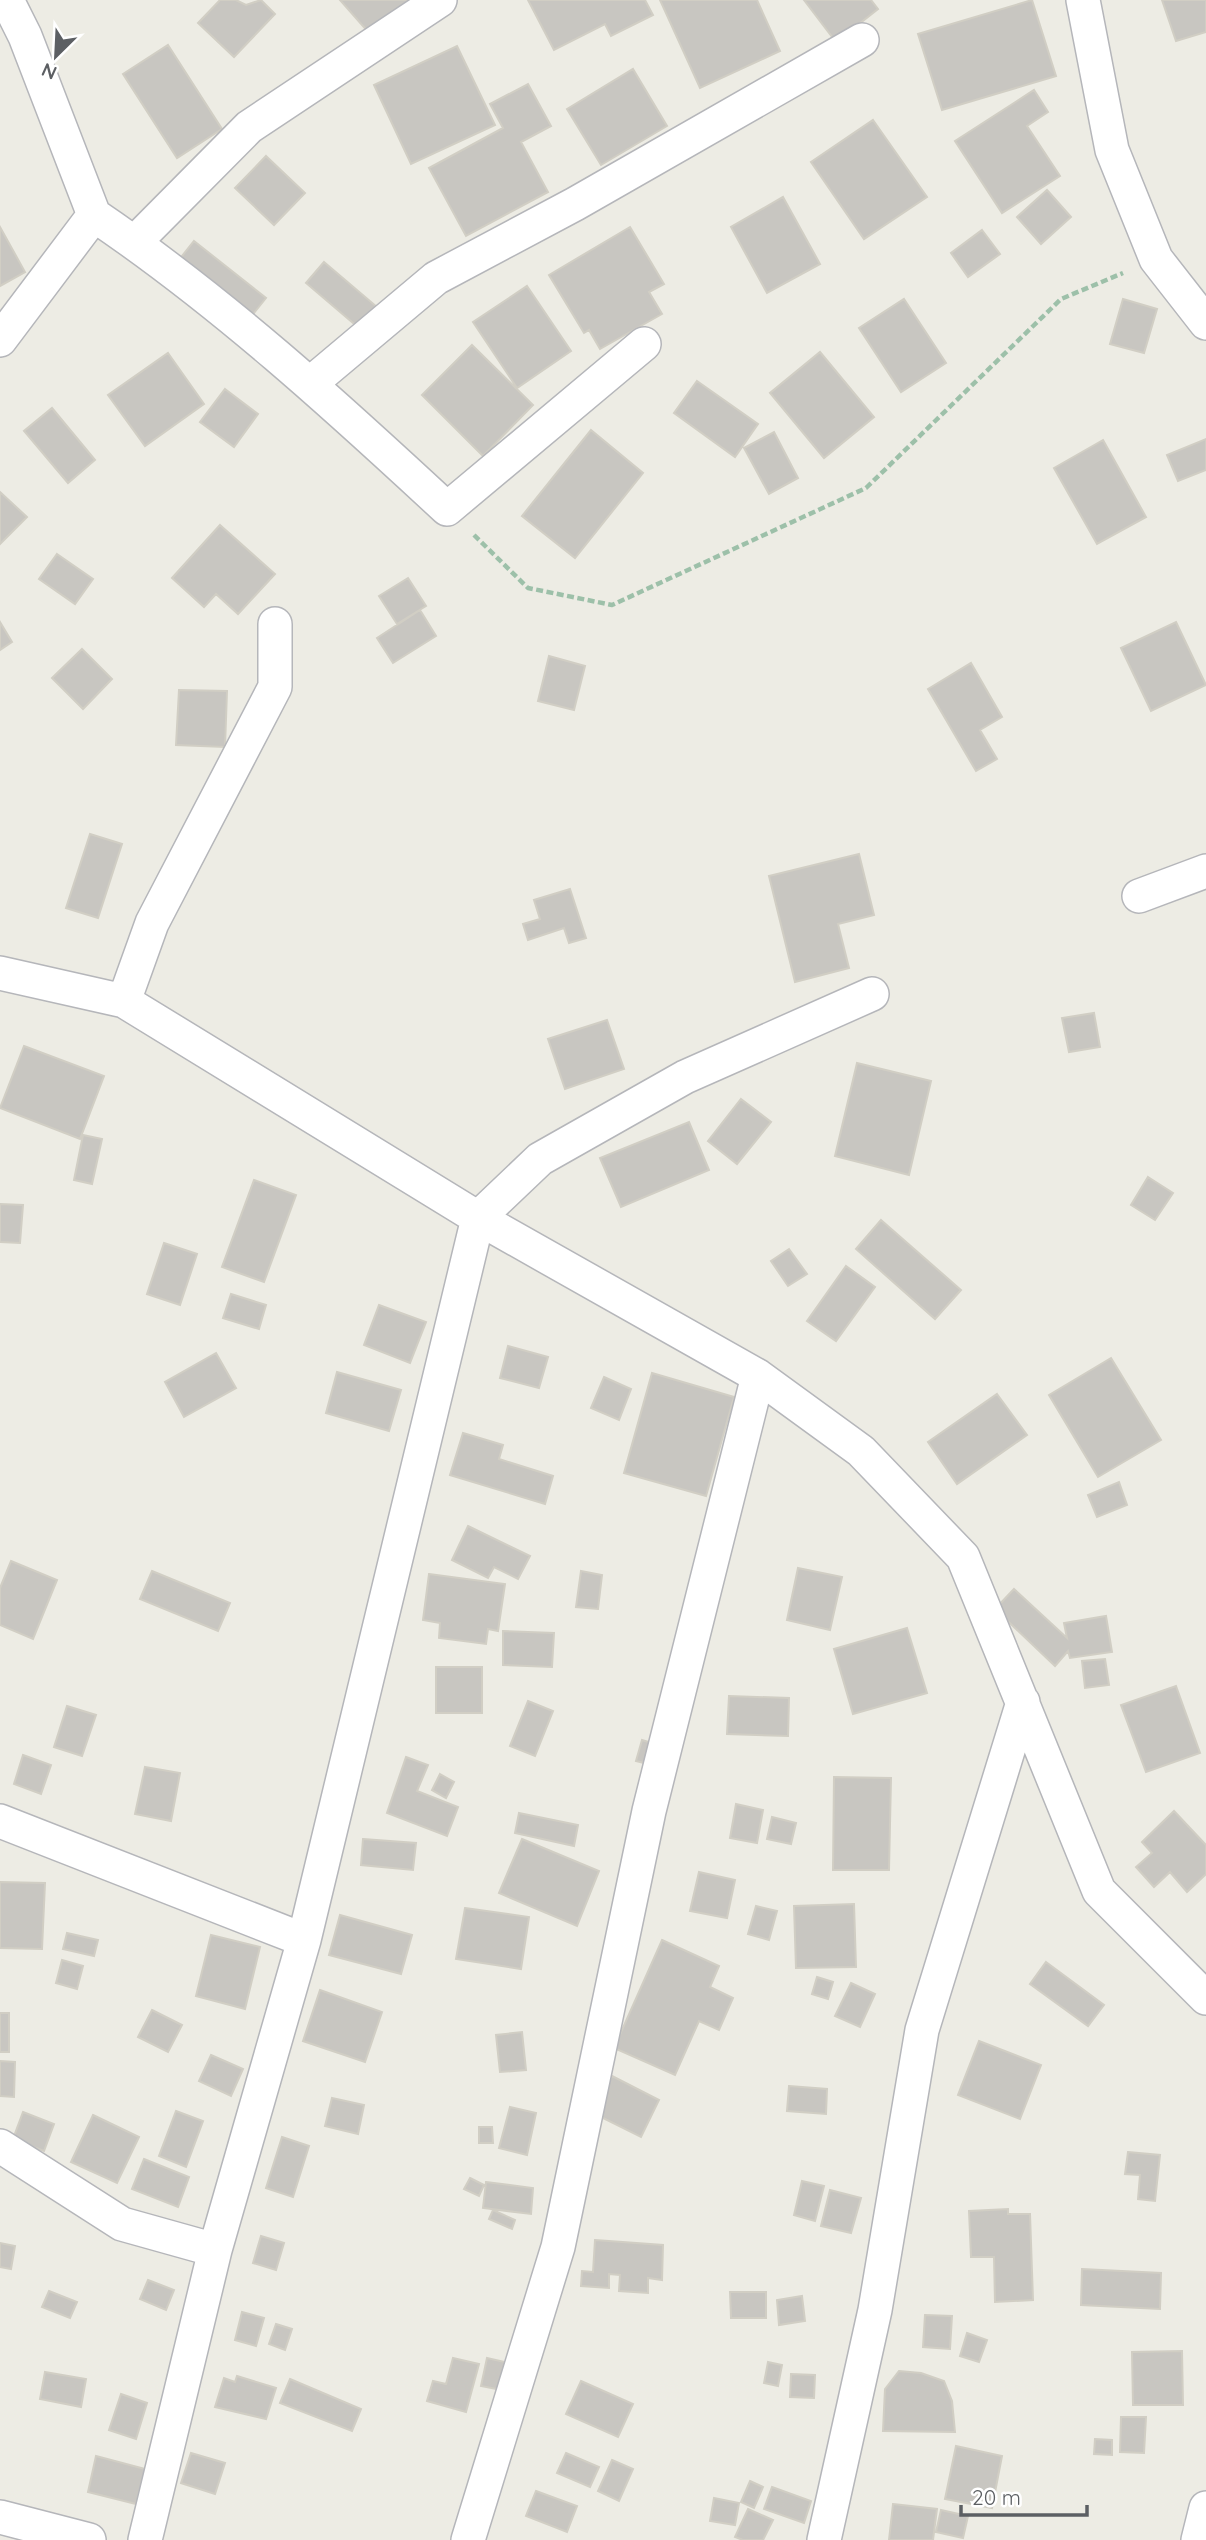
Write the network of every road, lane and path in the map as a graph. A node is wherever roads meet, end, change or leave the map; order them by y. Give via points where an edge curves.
1 (7, 0) edge
2 (440, 0) edge
3 (1083, 0) edge
4 (862, 40) dead end
5 (94, 215) junction
6 (135, 243) junction
7 (1156, 259) junction
8 (1206, 323) edge
9 (0, 340) edge
10 (644, 344) dead end
11 (312, 383) junction
12 (447, 509) junction
13 (275, 624) dead end
14 (1206, 871) edge
15 (1139, 895) dead end
16 (0, 973) edge
17 (872, 994) dead end
18 (124, 1001) junction
19 (478, 1218) junction
20 (758, 1376) junction
21 (1023, 1702) junction
22 (0, 1821) edge
23 (304, 1940) junction
24 (1206, 1998) edge
25 (0, 2146) edge
26 (215, 2250) junction
27 (1206, 2508) edge
28 (0, 2517) edge
29 (89, 2540) edge
30 (145, 2540) edge
31 (468, 2540) edge
32 (824, 2540) edge
33 (1198, 2540) edge

1 - 5 street
2 - 6 street via 249,127
3 - 7 street via 1112,150
4 - 11 street via 436,278
5 - 6 street
5 - 9 street
6 - 11 street
7 - 8 street
7 - 12 path via 1061,299 866,488 612,605 528,588
10 - 12 street
11 - 12 street
13 - 18 street via 275,687 152,923
14 - 15 street
16 - 18 street
17 - 19 street via 661,1091 540,1159
18 - 19 street
19 - 20 street
19 - 23 street
20 - 21 street via 861,1451 964,1557
20 - 31 street via 649,1811 558,2248
21 - 24 street via 1099,1891
21 - 32 street via 922,2030 875,2311
22 - 23 street
23 - 26 street
25 - 26 street via 122,2224
26 - 30 street
27 - 33 street
28 - 29 street

